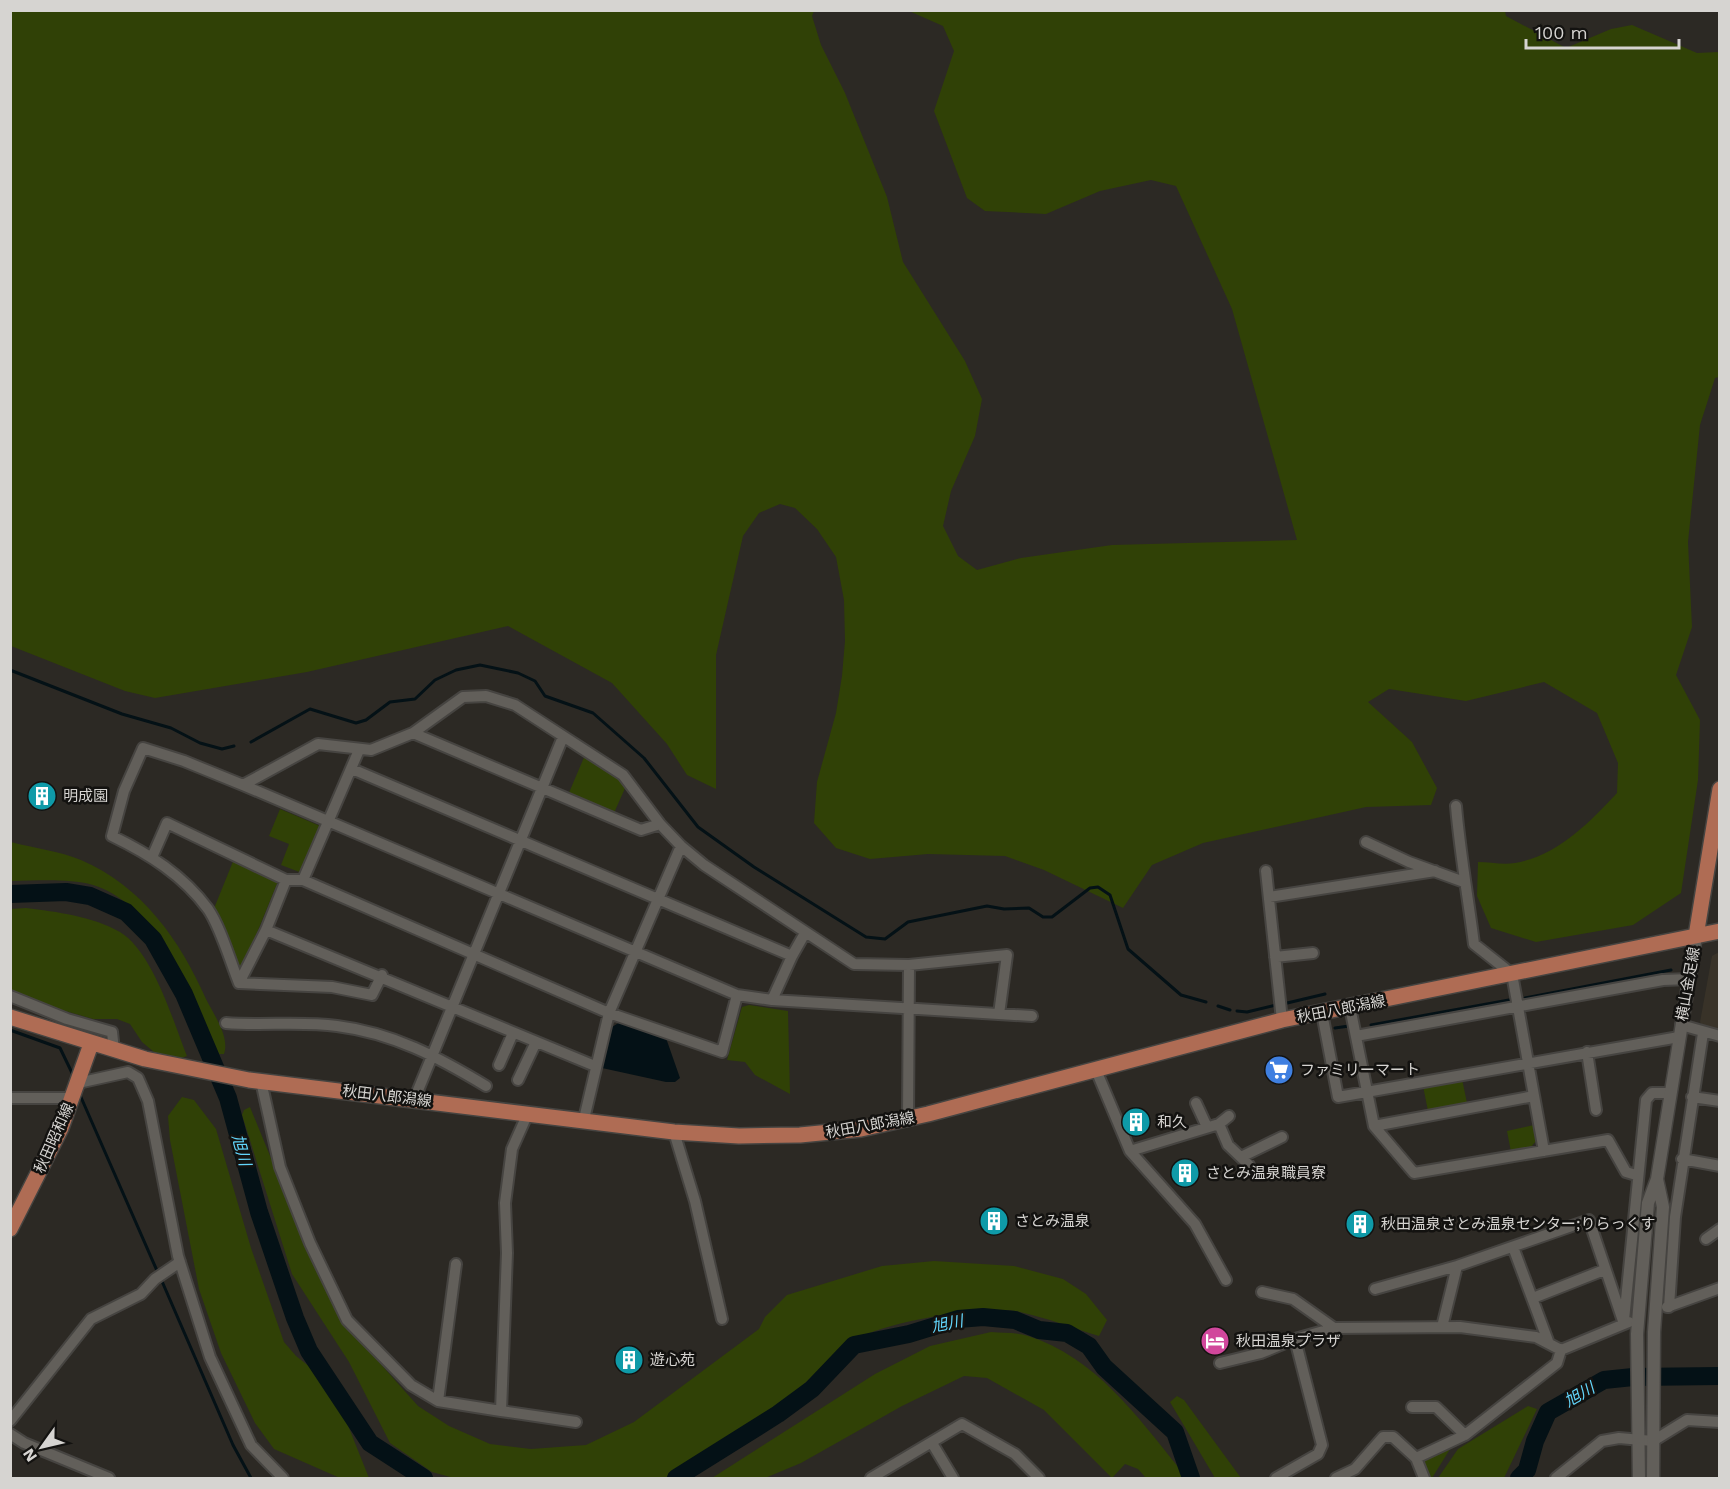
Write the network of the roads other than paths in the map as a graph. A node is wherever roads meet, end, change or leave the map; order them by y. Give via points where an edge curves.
1 (412, 733) junction
2 (563, 737) junction
3 (359, 750) junction
4 (352, 769) junction
5 (243, 785) junction
6 (542, 789) junction
7 (1719, 789) edge
8 (1456, 806) dead end
9 (328, 822) junction
10 (660, 824) junction
11 (521, 840) junction
12 (1366, 842) dead end
13 (681, 846) junction
14 (153, 855) junction
15 (1266, 870) dead end
16 (1435, 871) junction
17 (286, 880) junction
18 (303, 880) junction
19 (1464, 882) junction
20 (498, 893) junction
21 (657, 897) junction
22 (1269, 897) junction
23 (267, 930) junction
24 (1719, 931) edge
25 (805, 933) junction
26 (1696, 936) junction
27 (634, 952) junction
28 (1313, 953) dead end
29 (473, 954) junction
30 (792, 956) junction
31 (1275, 957) junction
32 (909, 965) junction
33 (1512, 974) junction
34 (381, 975) junction
35 (1689, 979) junction
36 (239, 983) junction
37 (737, 995) junction
38 (10, 996) edge
39 (772, 1000) junction
40 (1518, 1006) junction
41 (908, 1007) junction
42 (1350, 1007) junction
43 (452, 1008) junction
44 (1280, 1010) junction
45 (609, 1013) junction
46 (1322, 1013) junction
47 (999, 1014) junction
48 (1032, 1016) dead end
49 (10, 1017) edge
50 (226, 1023) dead end
51 (1680, 1031) junction
52 (513, 1033) junction
53 (1703, 1033) junction
54 (1356, 1036) junction
55 (1719, 1036) edge
56 (536, 1042) junction
57 (91, 1044) junction
58 (114, 1050) junction
59 (1587, 1052) junction
60 (432, 1054) junction
61 (1529, 1062) junction
62 (499, 1065) dead end
63 (595, 1066) junction
64 (1096, 1070) junction
65 (518, 1080) dead end
66 (255, 1081) junction
67 (78, 1083) junction
68 (486, 1086) dead end
69 (1367, 1093) junction
70 (1670, 1093) junction
71 (1534, 1096) junction
72 (1692, 1097) junction
73 (10, 1098) edge
74 (72, 1098) junction
75 (414, 1100) junction
76 (1719, 1101) edge
77 (1196, 1103) dead end
78 (1596, 1110) dead end
79 (528, 1113) junction
80 (1228, 1116) dead end
81 (584, 1119) junction
82 (908, 1119) junction
83 (1219, 1124) junction
84 (1374, 1126) junction
85 (1207, 1127) junction
86 (674, 1132) junction
87 (1282, 1137) dead end
88 (1130, 1151) junction
89 (1544, 1151) junction
90 (1682, 1159) junction
91 (1719, 1166) edge
92 (1636, 1175) junction
93 (1657, 1179) junction
94 (1719, 1228) edge
95 (10, 1229) edge
96 (1706, 1239) dead end
97 (1513, 1247) junction
98 (180, 1262) junction
99 (456, 1264) dead end
100 (1457, 1266) junction
101 (1604, 1270) junction
102 (1226, 1280) dead end
103 (1719, 1288) edge
104 (1375, 1289) dead end
105 (1262, 1292) dead end
106 (1533, 1298) junction
107 (722, 1319) dead end
108 (1626, 1323) junction
109 (1442, 1327) junction
110 (1334, 1328) junction
111 (1295, 1339) junction
112 (1548, 1341) junction
113 (1561, 1350) junction
114 (1220, 1363) dead end
115 (438, 1401) junction
116 (1412, 1407) dead end
117 (501, 1411) junction
118 (10, 1420) edge
119 (576, 1422) dead end
120 (1719, 1422) edge
121 (10, 1434) edge
122 (1465, 1434) junction
123 (1653, 1441) junction
124 (1640, 1442) junction
125 (932, 1443) junction
126 (1416, 1458) junction
127 (1571, 1464) junction
128 (109, 1479) edge
129 (284, 1479) edge
130 (871, 1479) edge
131 (953, 1479) edge
132 (1039, 1479) edge
133 (1276, 1479) edge
134 (1336, 1479) edge
135 (1424, 1479) edge
136 (1556, 1479) edge
137 (1571, 1479) edge
138 (1639, 1479) edge
139 (1653, 1479) edge

1 - 2 street via 463,697 486,696 515,705
1 - 3 street via 371,750
1 - 6 street
2 - 6 street
2 - 10 street via 623,775
3 - 4 street
3 - 5 street via 318,744
4 - 9 street
4 - 11 street
5 - 9 street
5 - 14 street via 143,748 124,791 112,836
6 - 10 street via 641,830
6 - 11 street
7 - 26 main road, 横山金足線
8 - 19 street
9 - 18 street
9 - 20 street
10 - 13 street
11 - 20 street
11 - 21 street
12 - 16 street
13 - 21 street
13 - 25 street
14 - 17 street via 168,823
14 - 36 street via 209,910
15 - 22 street
16 - 19 street
16 - 22 street
17 - 18 street
17 - 23 street
18 - 29 street
19 - 33 street via 1469,894 1474,944
20 - 27 street
20 - 29 street
21 - 27 street
21 - 30 street
22 - 31 street
23 - 34 street
23 - 36 street
24 - 26 main road, 秋田八郎潟線
25 - 30 street
25 - 32 street via 854,964
26 - 33 main road, 秋田八郎潟線
26 - 35 street, 横山金足線
27 - 37 street
27 - 45 street
28 - 31 street
29 - 43 street
29 - 45 street
30 - 39 street
31 - 44 street
32 - 41 street
32 - 47 street via 1007,955
33 - 40 street
33 - 42 main road, 秋田八郎潟線
34 - 36 street via 372,994 332,987
34 - 43 street
35 - 40 street via 1663,980
35 - 51 street, 横山金足線
37 - 39 street
37 - 45 street via 722,1052
38 - 58 street via 112,1032
39 - 41 street
40 - 54 street
40 - 61 street
41 - 47 street
41 - 82 street
42 - 46 main road, 秋田八郎潟線
42 - 54 street
43 - 52 street
43 - 60 street
44 - 46 main road, 秋田八郎潟線
44 - 64 main road, 秋田八郎潟線
45 - 63 street
46 - 69 street via 1338,1097
47 - 48 street
49 - 57 main road, 秋田八郎潟線
50 - 60 street via 336,1025 385,1035
51 - 53 street
51 - 59 street
51 - 70 street, 横山金足線
52 - 56 street
52 - 62 street
53 - 55 street
53 - 72 street
54 - 69 street
56 - 63 street
56 - 65 street
57 - 58 main road, 秋田八郎潟線
57 - 67 main road, 秋田昭和線
58 - 66 main road, 秋田八郎潟線
59 - 61 street
59 - 78 street
60 - 68 street
60 - 75 street
61 - 69 street
61 - 71 street
63 - 81 street
64 - 82 main road, 秋田八郎潟線
64 - 88 street
66 - 75 main road, 秋田八郎潟線
66 - 115 street via 280,1167 310,1243 347,1320 411,1385
67 - 74 main road, 秋田昭和線
67 - 98 street via 128,1072 138,1078 148,1101
69 - 84 street
70 - 92 street via 1652,1093 1646,1100
70 - 93 street, 横山金足線
71 - 84 street
71 - 89 street
72 - 76 street
72 - 90 street
73 - 74 street
74 - 95 main road, 秋田昭和線
75 - 79 main road, 秋田八郎潟線
77 - 85 street
79 - 81 main road, 秋田八郎潟線
79 - 117 street via 512,1149 505,1203
80 - 83 street
81 - 86 main road, 秋田八郎潟線
82 - 86 main road, 秋田八郎潟線 via 861,1129 800,1135
83 - 85 street
83 - 87 street via 1228,1145 1245,1161
84 - 89 street via 1414,1173
85 - 88 street
86 - 107 street via 695,1201
88 - 102 street via 1195,1224
89 - 92 street via 1608,1140 1626,1172
90 - 91 street
90 - 103 street via 1668,1307
92 - 108 street
93 - 123 street, 横山金足線 via 1664,1208 1654,1332
93 - 124 street, 横山金足線 via 1648,1203 1637,1334
94 - 96 street
97 - 100 street
97 - 101 street via 1589,1220
97 - 106 street
98 - 118 street via 141,1294 91,1319
98 - 129 street via 210,1358 237,1418 251,1445
99 - 115 street
100 - 104 street
100 - 109 street
101 - 106 street
101 - 108 street
105 - 110 street via 1293,1299
106 - 112 street
108 - 113 street
109 - 110 street
109 - 112 street
110 - 111 street
111 - 114 street
111 - 133 street via 1322,1445 1318,1454
112 - 113 street
113 - 122 street via 1557,1363
115 - 117 street
116 - 122 street via 1436,1407
117 - 119 street
120 - 123 street via 1687,1420
121 - 128 street
122 - 126 street
123 - 124 street
123 - 139 street, 横山金足線
124 - 127 street via 1619,1438 1602,1442
124 - 138 street, 横山金足線
125 - 130 street
125 - 131 street
125 - 132 street via 962,1424 1015,1454
126 - 134 street via 1393,1437 1383,1437 1355,1468
126 - 135 street
127 - 136 street
127 - 137 street

